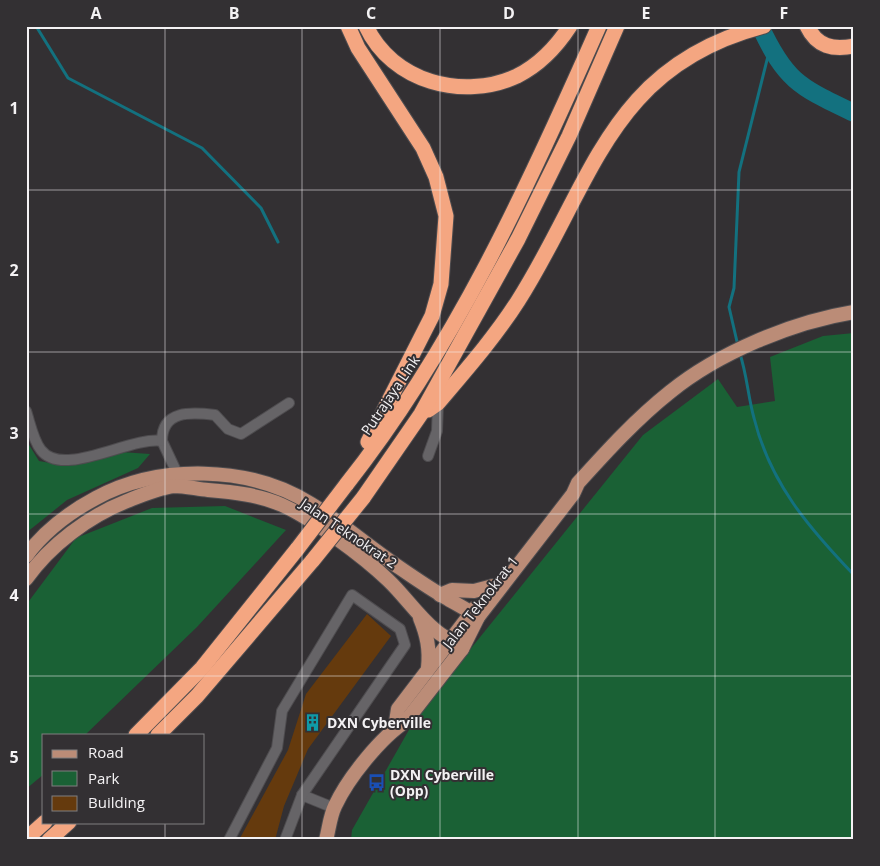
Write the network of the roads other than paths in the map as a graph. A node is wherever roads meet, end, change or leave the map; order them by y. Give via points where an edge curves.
1 (348, 26) edge
2 (366, 26) edge
3 (570, 26) edge
4 (599, 26) edge
5 (617, 26) edge
6 (764, 26) edge
7 (807, 26) edge
8 (854, 46) edge
9 (854, 312) edge
10 (289, 403) dead end
11 (438, 403) junction
12 (26, 410) edge
13 (421, 414) junction
14 (162, 441) junction
15 (428, 456) dead end
16 (363, 463) junction
17 (178, 473) junction
18 (578, 483) junction
19 (26, 556) edge
20 (26, 579) edge
21 (493, 586) junction
22 (445, 598) junction
23 (417, 610) junction
24 (475, 614) junction
25 (435, 630) junction
26 (451, 639) junction
27 (462, 650) junction
28 (428, 668) junction
29 (395, 728) junction
30 (137, 734) edge
31 (159, 734) edge
32 (302, 795) junction
33 (334, 808) junction
34 (43, 824) edge
35 (67, 824) edge
36 (26, 839) edge
37 (49, 840) edge
38 (229, 840) edge
39 (285, 840) edge
40 (326, 840) edge

1 - 16 highway via 358,48 423,148 434,171 446,216 444,267 432,316 366,446
2 - 3 highway via 389,58 408,72 450,87 496,83 518,75 546,57
4 - 16 highway, Putrajaya Link via 506,229 456,325
5 - 13 highway via 569,136 518,239
6 - 11 highway via 705,47 663,73 626,111 590,166 518,301
7 - 8 highway via 819,43 838,49
9 - 18 main road, Jalan Teknokrat 1 via 768,337 717,361 671,391 639,418
10 - 14 lane via 241,434 228,429 215,415 178,416 166,422
11 - 13 highway
11 - 15 lane via 437,431
12 - 14 lane via 36,443 54,460 65,461 131,444
13 - 31 highway, bridge via 363,498 313,560 197,696
14 - 17 lane
16 - 30 highway, Putrajaya Link, bridge via 202,668
17 - 19 main road, Jalan Teknokrat 2 via 146,478 109,491 53,525
17 - 22 main road, Jalan Teknokrat 2 via 252,481 309,503
18 - 21 main road, Jalan Teknokrat 1 via 568,489
18 - 24 main road, Jalan Teknokrat 1 via 573,494
20 - 23 main road, Jalan Teknokrat 2 via 39,560 90,520 116,506 175,486 225,491 283,506 356,553
21 - 22 main road via 474,591 452,590
21 - 24 main road, Jalan Teknokrat 1
22 - 24 main road, Jalan Teknokrat 2
22 - 25 main road via 454,607 455,620 445,628
23 - 25 main road, Jalan Teknokrat 2
23 - 28 main road via 428,643
24 - 26 main road, Jalan Teknokrat 1
24 - 27 main road, Jalan Teknokrat 1
25 - 26 main road, Jalan Teknokrat 2
26 - 27 main road, Jalan Teknokrat 2
26 - 28 main road, Jalan Teknokrat 1
27 - 29 main road, Jalan Teknokrat 1 via 406,721
28 - 29 main road, Jalan Teknokrat 1 via 398,709
29 - 33 main road, Jalan Teknokrat 1 via 346,786
32 - 33 lane
32 - 38 lane via 404,644 400,629 352,595 282,711 277,748
32 - 39 lane
33 - 40 main road, Jalan Teknokrat 1
34 - 36 highway
35 - 37 highway

